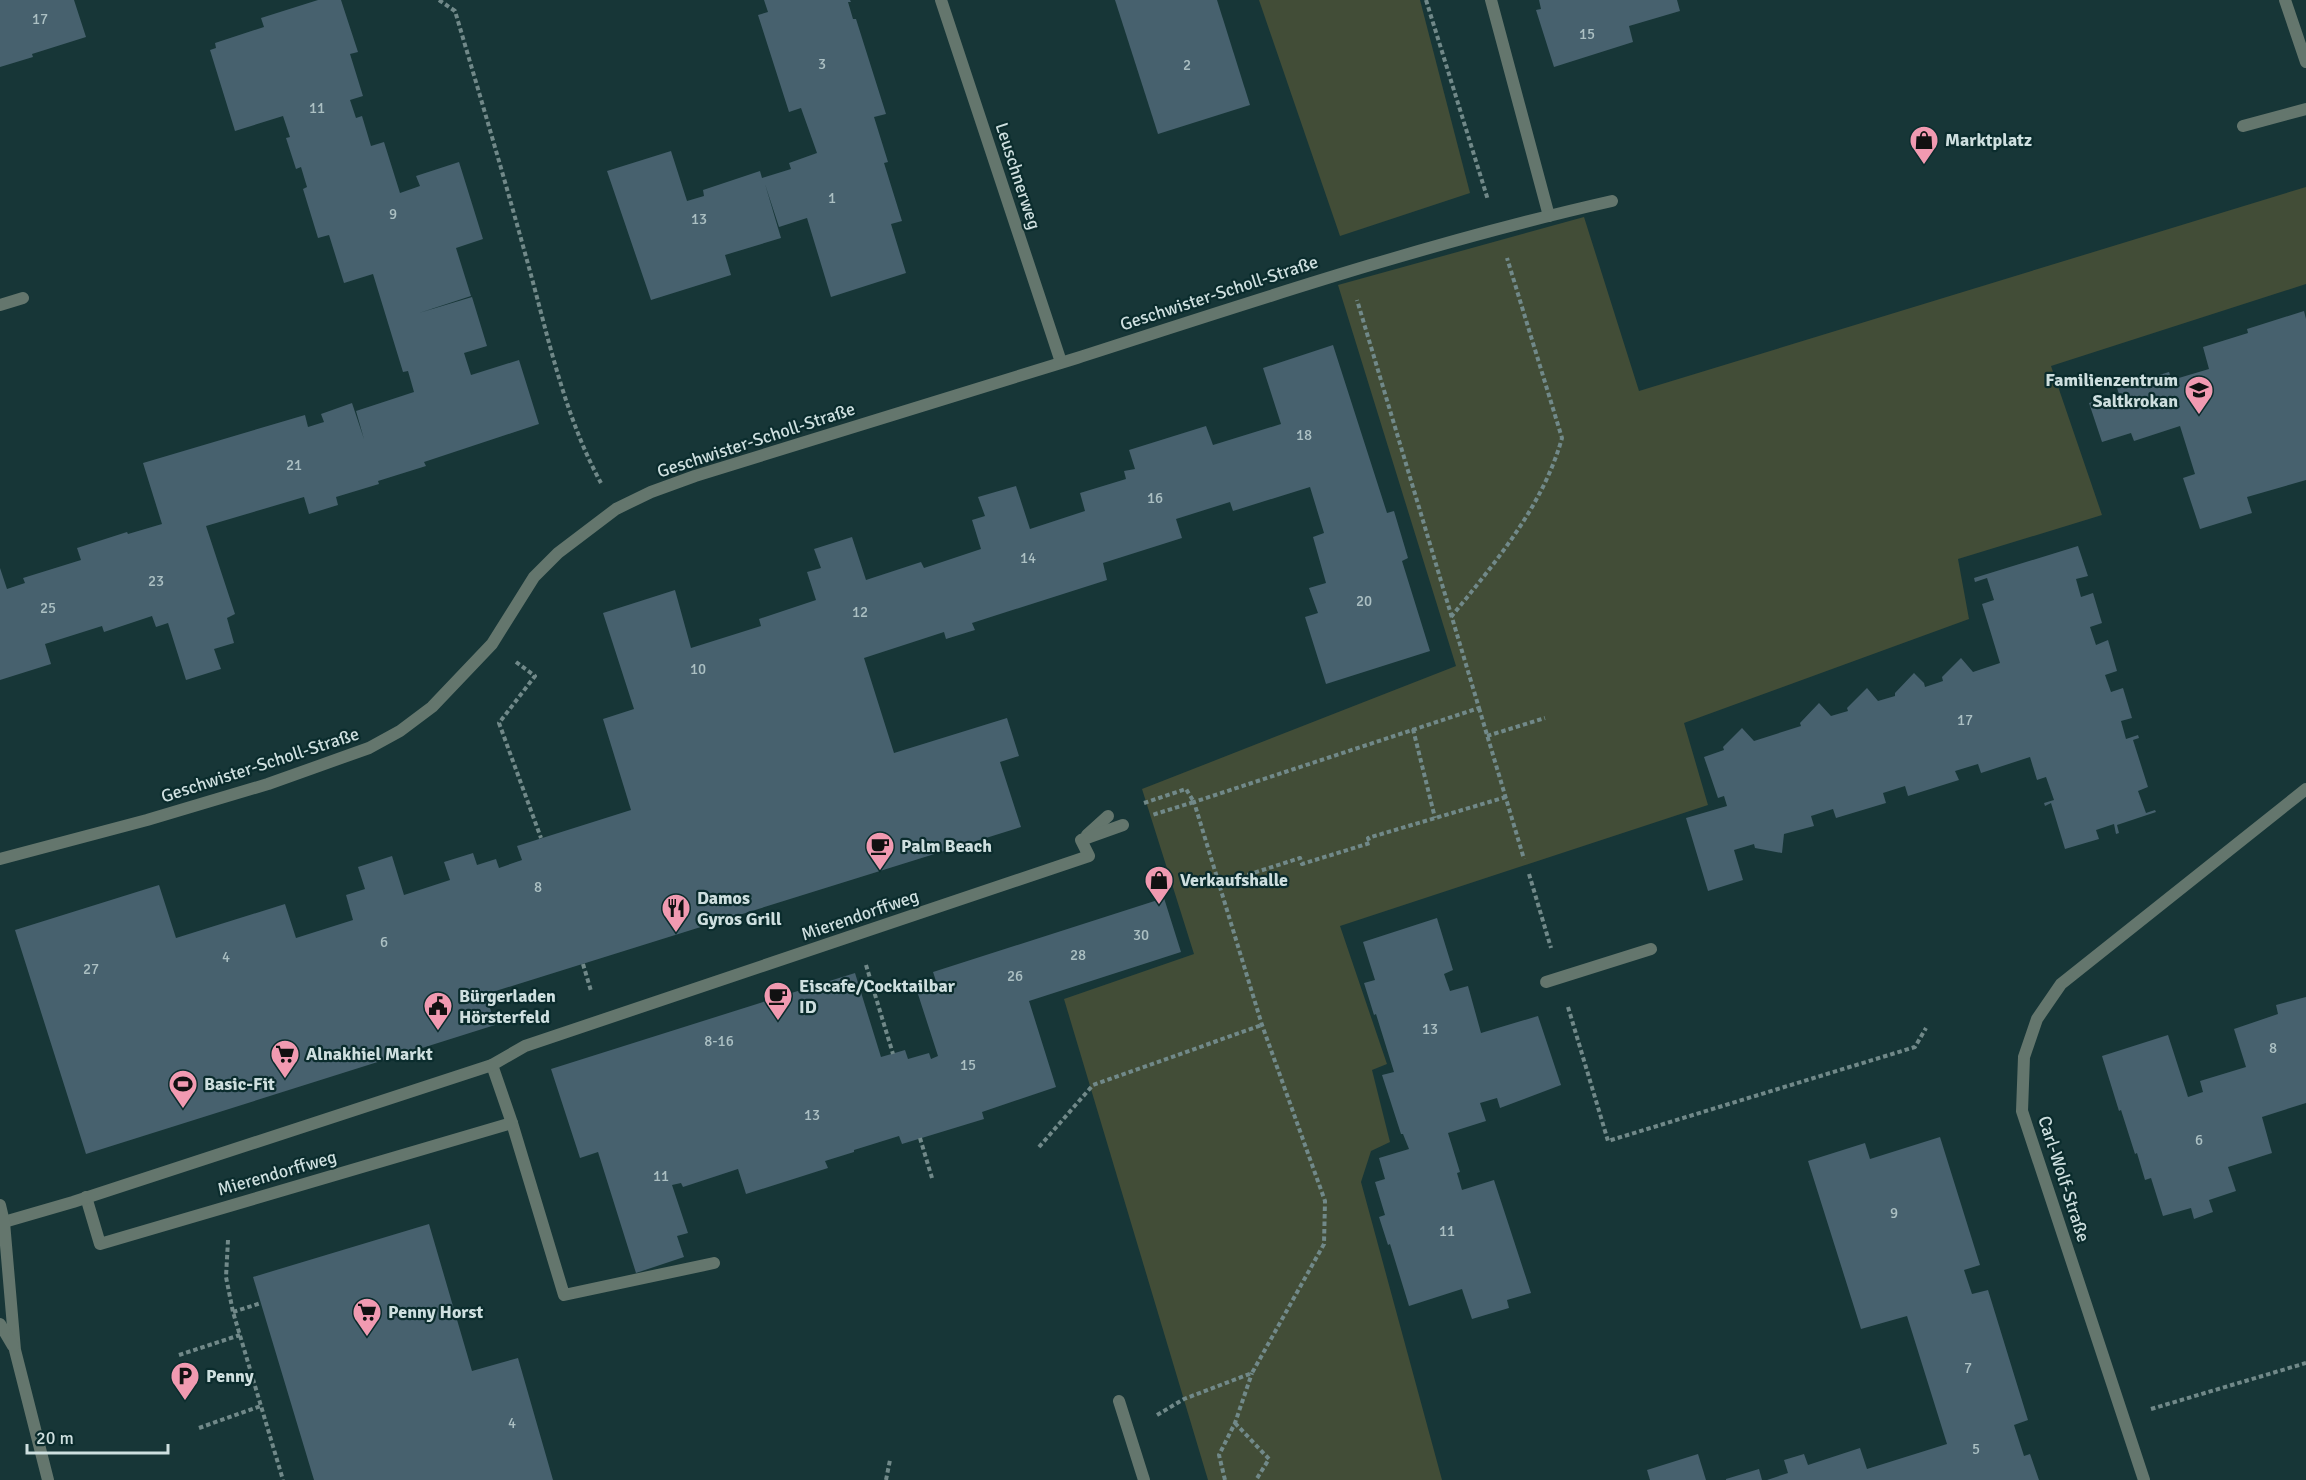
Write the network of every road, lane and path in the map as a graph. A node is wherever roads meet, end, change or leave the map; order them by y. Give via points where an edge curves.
1 (439, 0) edge
2 (941, 0) edge
3 (1426, 0) edge
4 (1491, 0) edge
5 (2285, 0) edge
6 (2306, 62) edge
7 (2306, 109) edge
8 (2242, 126) dead end
9 (1612, 201) dead end
10 (1549, 216) junction
11 (1498, 230) junction
12 (1348, 270) junction
13 (23, 298) dead end
14 (0, 305) edge
15 (1061, 362) junction
16 (616, 509) junction
17 (1450, 618) junction
18 (492, 644) junction
19 (1479, 708) junction
20 (1545, 718) dead end
21 (1413, 729) junction
22 (1487, 736) junction
23 (1186, 789) dead end
24 (2306, 789) edge
25 (1506, 797) junction
26 (1194, 802) junction
27 (1108, 816) dead end
28 (1150, 816) dead end
29 (1435, 818) junction
30 (1123, 825) dead end
31 (541, 838) dead end
32 (1081, 840) junction
33 (0, 859) edge
34 (1524, 859) dead end
35 (1529, 874) dead end
36 (1219, 884) junction
37 (857, 935) junction
38 (1651, 949) dead end
39 (1560, 978) junction
40 (1546, 982) dead end
41 (1262, 1025) junction
42 (1926, 1028) dead end
43 (893, 1054) dead end
44 (492, 1065) junction
45 (512, 1123) junction
46 (920, 1138) dead end
47 (1039, 1147) dead end
48 (932, 1178) dead end
49 (86, 1197) junction
50 (0, 1204) edge
51 (232, 1204) junction
52 (4, 1222) junction
53 (714, 1263) dead end
54 (261, 1303) dead end
55 (232, 1312) junction
56 (0, 1324) edge
57 (240, 1335) junction
58 (15, 1350) junction
59 (178, 1355) dead end
60 (2306, 1364) edge
61 (1252, 1372) junction
62 (1119, 1401) dead end
63 (261, 1406) junction
64 (2123, 1418) junction
65 (1235, 1423) junction
66 (199, 1428) dead end
67 (1129, 1431) junction
68 (890, 1460) dead end
69 (48, 1480) edge
70 (283, 1480) edge
71 (886, 1480) edge
72 (1144, 1480) edge
73 (1225, 1480) edge
74 (1256, 1480) edge
75 (2144, 1480) edge

1 - 16 path via 455,11 562,387 589,460
2 - 15 street, Leuschnerweg
3 - 11 path
4 - 10 street
5 - 6 street
7 - 8 street
9 - 10 street, Geschwister-Scholl-Straße
10 - 11 street, Geschwister-Scholl-Straße
11 - 12 street, Geschwister-Scholl-Straße
11 - 17 path via 1562,438 1535,503
12 - 15 street, Geschwister-Scholl-Straße
12 - 17 path
13 - 14 street
15 - 16 street, Geschwister-Scholl-Straße via 695,476
16 - 18 street, Geschwister-Scholl-Straße via 558,553 534,577
17 - 19 path
18 - 31 path via 536,676 499,723
18 - 33 street, Geschwister-Scholl-Straße via 432,706 400,731 369,748 246,791
19 - 21 path
19 - 22 path
20 - 22 path
21 - 26 path
21 - 29 path
22 - 25 path
23 - 26 path
24 - 64 street, Carl-Wolf-Straße via 2061,984 2037,1019 2024,1057 2022,1111
25 - 29 path
25 - 34 path
26 - 28 path
26 - 36 path
27 - 32 street
29 - 36 path via 1368,838 1370,843 1358,847 1302,864 1300,858
30 - 32 street
32 - 37 street, Mierendorffweg via 1089,856
35 - 39 path
36 - 41 path
37 - 43 path
37 - 44 street, Mierendorffweg via 525,1046
38 - 39 street
39 - 40 street
39 - 42 path via 1608,1141 1915,1047
41 - 47 path via 1093,1085
41 - 61 path via 1325,1201 1324,1244
44 - 45 street
44 - 49 street, Mierendorffweg
45 - 51 street, Mierendorffweg
45 - 53 street via 564,1295
46 - 48 path
49 - 51 street, Mierendorffweg via 100,1244
49 - 52 street, Mierendorffweg
50 - 52 street
51 - 55 path via 226,1277
52 - 58 street
54 - 55 path
55 - 57 path
56 - 58 street
57 - 59 path
57 - 63 path
58 - 69 street
60 - 64 path
61 - 65 path
61 - 67 path via 1184,1399
62 - 67 street
63 - 66 path
63 - 70 path
64 - 75 street, Carl-Wolf-Straße
65 - 73 path via 1218,1455
65 - 74 path via 1269,1459
67 - 72 street
68 - 71 path

